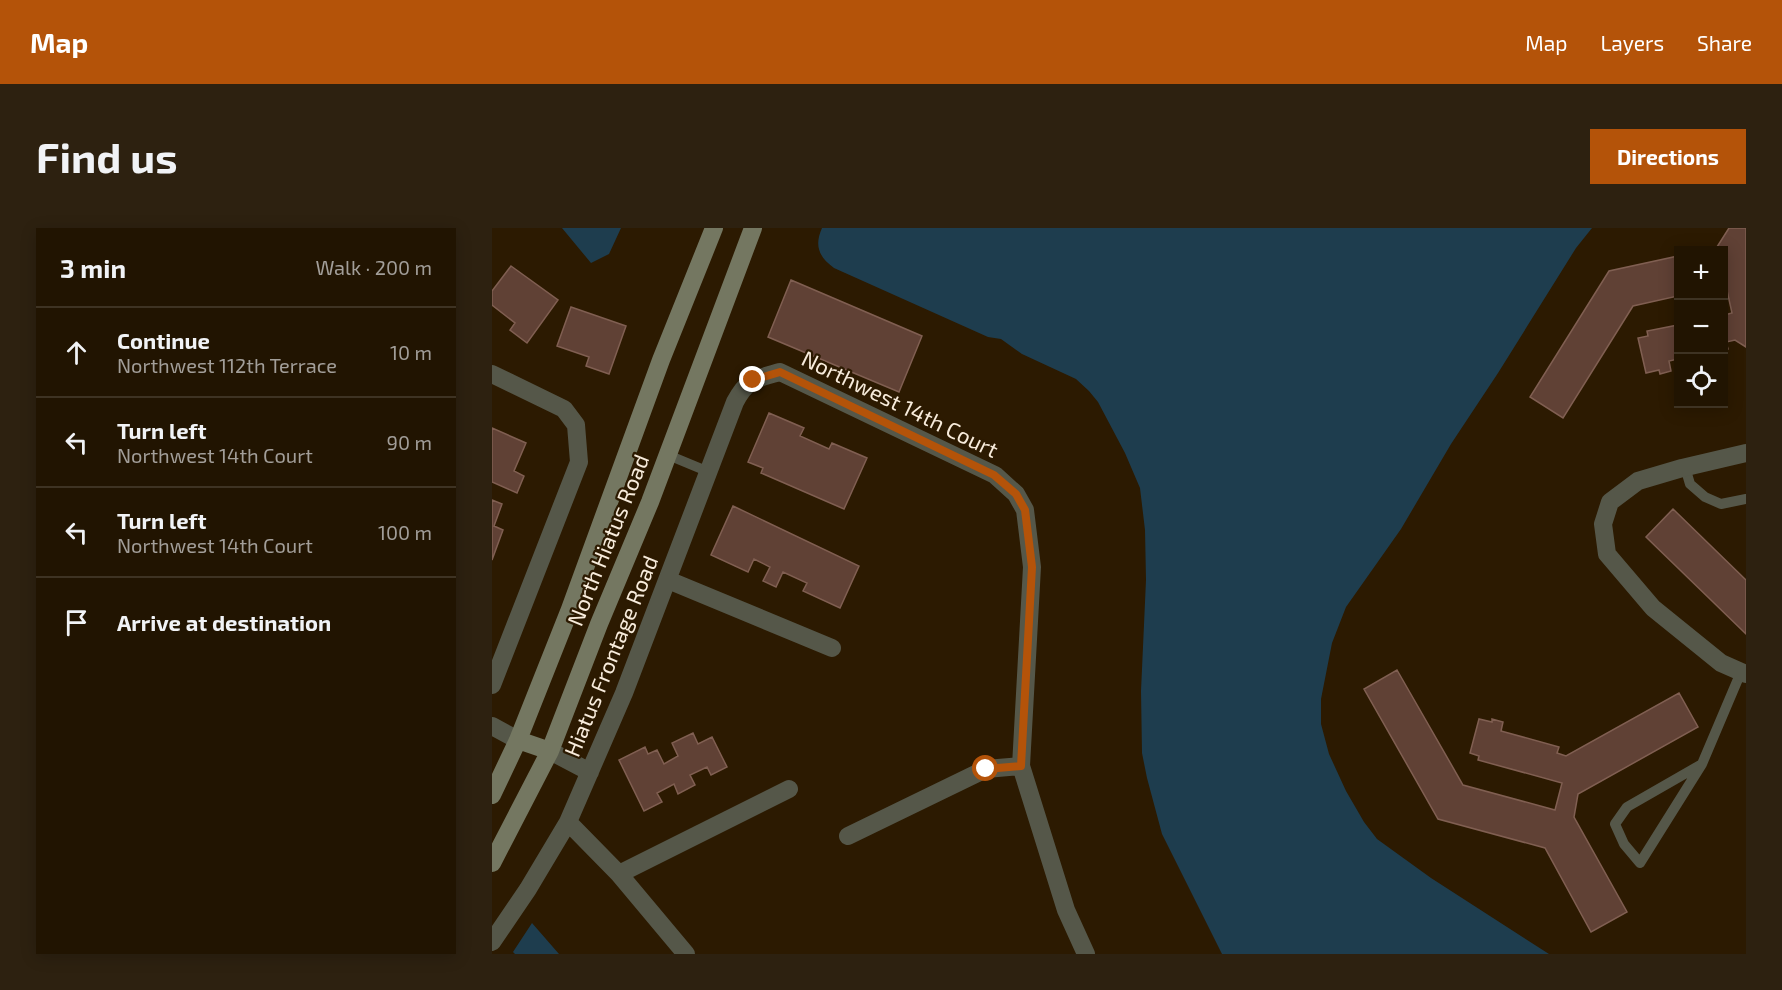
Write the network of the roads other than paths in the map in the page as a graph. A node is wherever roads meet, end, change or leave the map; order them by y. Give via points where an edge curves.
1 (714, 228) edge
2 (753, 228) edge
3 (492, 374) edge
4 (753, 380) joint
5 (1746, 453) edge
6 (668, 455) junction
7 (1685, 467) junction
8 (709, 472) junction
9 (1746, 499) edge
10 (668, 580) junction
11 (832, 648) dead end
12 (1744, 673) edge
13 (492, 685) edge
14 (492, 726) edge
15 (518, 740) junction
16 (550, 751) junction
17 (1702, 764) junction
18 (1021, 766) junction
19 (590, 772) junction
20 (789, 789) dead end
21 (492, 795) edge
22 (568, 822) junction
23 (848, 836) dead end
24 (492, 863) edge
25 (619, 874) junction
26 (492, 942) edge
27 (686, 954) edge
28 (1086, 954) edge

1 - 15 main road, North Hiatus Road
2 - 6 main road, North Hiatus Road
3 - 13 street via 564,409 576,425 579,462
4 - 8 street, Hiatus Frontage Road via 735,402
4 - 18 street, Northwest 14th Court via 780,372 994,475 1016,494 1025,510 1032,567
5 - 7 street
6 - 8 lane
6 - 16 main road, North Hiatus Road
7 - 9 lane via 1690,484 1705,496 1721,504
7 - 12 street via 1638,481 1610,502 1603,524 1607,554 1653,608 1721,663
8 - 10 street, Hiatus Frontage Road
10 - 11 street
10 - 19 street, Hiatus Frontage Road
12 - 17 lane
14 - 15 street
15 - 16 main road
15 - 21 main road, North Hiatus Road
16 - 19 street
16 - 24 main road, North Hiatus Road
17 - 17 lane via 1627,807 1615,824 1624,844 1640,863
18 - 23 street via 986,769
18 - 28 street, Northwest 14th Court via 1066,910
19 - 22 street, Hiatus Frontage Road
20 - 25 street
22 - 25 street
22 - 26 street, Hiatus Frontage Road
25 - 27 street

